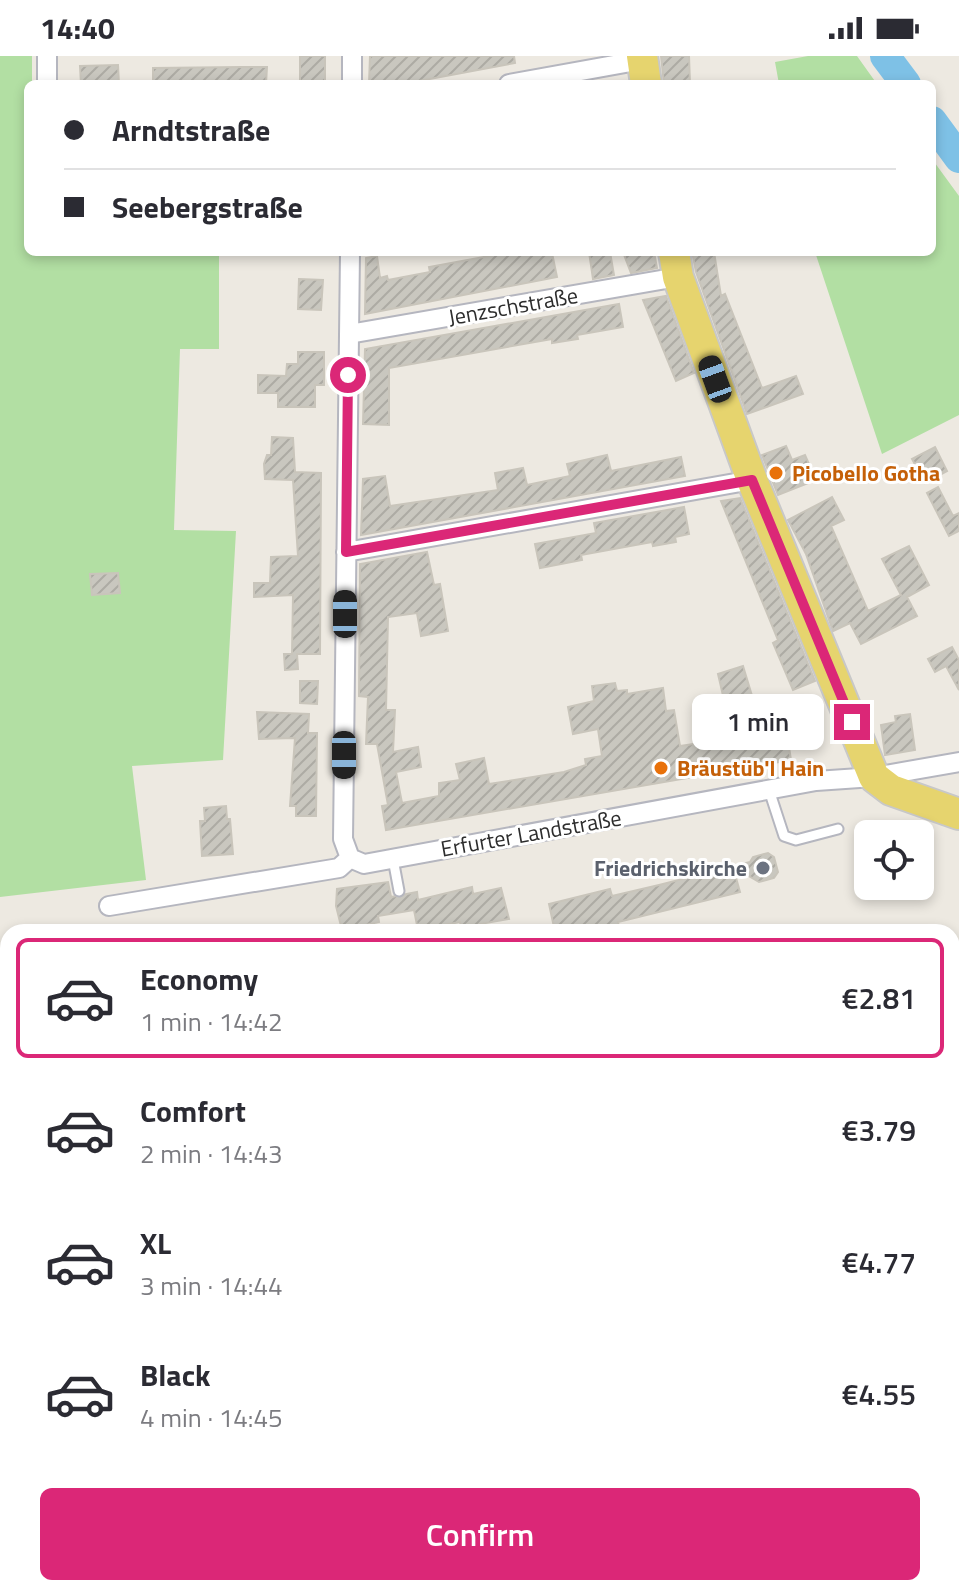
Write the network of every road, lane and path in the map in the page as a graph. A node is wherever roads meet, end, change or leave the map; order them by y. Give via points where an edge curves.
1 (47, 56) edge
2 (352, 56) edge
3 (644, 67) edge
4 (47, 80) edge
5 (352, 80) edge
6 (541, 80) edge
7 (350, 256) edge
8 (676, 265) edge
9 (349, 334) junction
10 (752, 480) junction
11 (346, 552) junction
12 (959, 762) edge
13 (874, 777) junction
14 (769, 790) junction
15 (959, 814) edge
16 (838, 829) dead end
17 (350, 858) junction
18 (393, 859) junction
19 (399, 891) dead end
20 (109, 906) dead end

1 - 4 street
2 - 5 street
3 - 6 street
7 - 9 street
8 - 9 street, Jenzschstraße
8 - 10 main road
9 - 11 street
10 - 11 street
10 - 13 main road
11 - 17 street via 343,839
12 - 13 street, Erfurter Landstraße
13 - 14 street, Erfurter Landstraße
13 - 15 main road via 891,790
14 - 16 lane via 784,836 796,840
14 - 18 street, Erfurter Landstraße
17 - 18 street, Erfurter Landstraße via 364,864
17 - 20 street, Erfurter Landstraße via 339,868
18 - 19 lane

